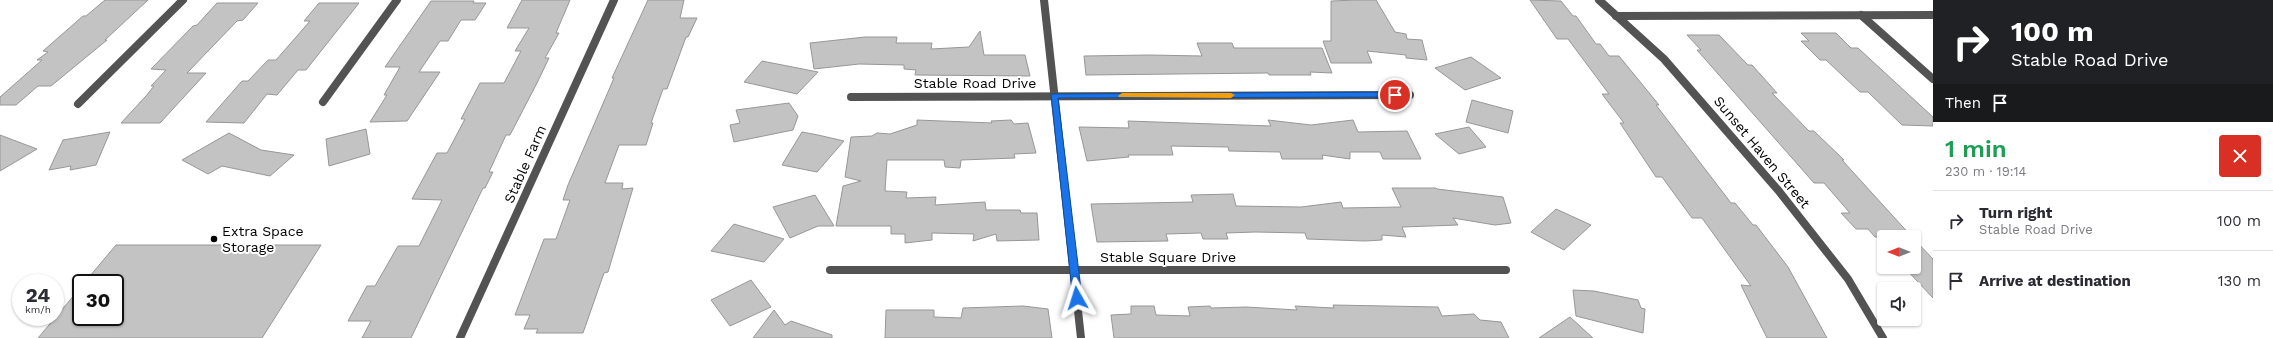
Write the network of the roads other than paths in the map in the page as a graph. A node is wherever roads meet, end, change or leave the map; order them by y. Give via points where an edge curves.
1 (183, 0) edge
2 (397, 0) edge
3 (614, 0) edge
4 (1044, 0) edge
5 (1599, 0) edge
6 (1861, 15) junction
7 (1933, 15) edge
8 (1616, 16) junction
9 (1933, 79) edge
10 (1410, 95) dead end
11 (1054, 96) junction
12 (851, 97) dead end
13 (323, 102) dead end
14 (78, 104) dead end
15 (830, 270) dead end
16 (1506, 270) dead end
17 (1074, 272) junction
18 (460, 338) edge
19 (1081, 338) edge
20 (1883, 338) edge

1 - 14 street
2 - 13 street
3 - 18 street, Stable Farm
4 - 11 street
5 - 8 street, Sunset Haven Street
6 - 7 street
6 - 8 street
6 - 9 street
8 - 20 street, Sunset Haven Street via 1664,59 1818,238 1846,274
10 - 11 street, Stable Road Drive
11 - 12 street, Stable Road Drive
11 - 17 street
15 - 17 street, Stable Square Drive
16 - 17 street, Stable Square Drive
17 - 19 street

